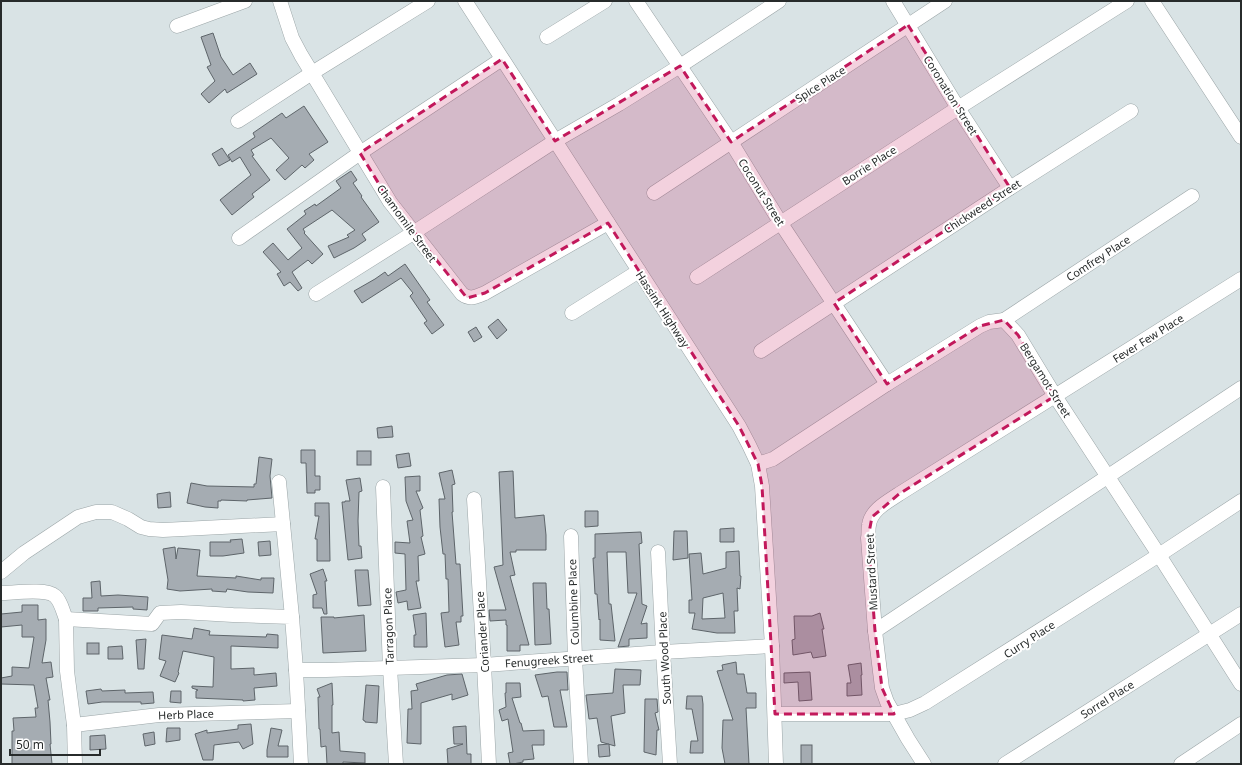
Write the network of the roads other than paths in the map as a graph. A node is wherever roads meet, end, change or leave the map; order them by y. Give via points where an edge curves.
1 (245, 1) edge
2 (280, 1) edge
3 (428, 1) edge
4 (466, 1) edge
5 (605, 1) edge
6 (636, 1) edge
7 (779, 1) edge
8 (893, 1) edge
9 (945, 1) edge
10 (1127, 1) edge
11 (1152, 1) edge
12 (908, 25) junction
13 (177, 26) dead end
14 (547, 37) dead end
15 (502, 59) junction
16 (680, 66) junction
17 (312, 73) junction
18 (958, 108) junction
19 (1131, 111) dead end
20 (238, 122) dead end
21 (1241, 137) edge
22 (554, 141) junction
23 (731, 142) junction
24 (360, 153) junction
25 (1010, 188) junction
26 (654, 193) dead end
27 (1192, 196) dead end
28 (780, 222) junction
29 (608, 223) junction
30 (413, 233) junction
31 (239, 238) dead end
32 (639, 271) junction
33 (696, 277) dead end
34 (1241, 279) edge
35 (316, 294) dead end
36 (834, 303) junction
37 (572, 313) dead end
38 (1004, 320) junction
39 (761, 351) dead end
40 (887, 384) junction
41 (1241, 388) edge
42 (1055, 396) junction
43 (758, 464) junction
44 (1107, 476) junction
45 (279, 482) dead end
46 (383, 487) dead end
47 (474, 499) dead end
48 (1241, 501) edge
49 (283, 524) junction
50 (570, 536) dead end
51 (658, 552) dead end
52 (1159, 555) junction
53 (1, 572) edge
54 (1, 593) edge
55 (1241, 614) edge
56 (292, 617) junction
57 (66, 619) junction
58 (875, 631) junction
59 (1209, 635) junction
60 (772, 646) junction
61 (663, 652) junction
62 (575, 658) junction
63 (484, 665) junction
64 (390, 668) junction
65 (296, 670) junction
66 (1241, 684) edge
67 (298, 711) junction
68 (775, 714) junction
69 (894, 714) junction
70 (1241, 724) edge
71 (74, 725) junction
72 (75, 764) edge
73 (301, 764) edge
74 (396, 764) edge
75 (489, 764) edge
76 (581, 764) edge
77 (670, 764) edge
78 (776, 764) edge
79 (924, 764) edge
80 (1005, 764) edge
81 (1181, 764) edge

1 - 13 street
2 - 17 street, Chamomile Street via 292,38
3 - 17 street
4 - 15 street, Hassink Highway
5 - 14 street
6 - 16 street, Coconut Street
7 - 16 street
8 - 12 street, Coronation Street
9 - 12 street, Spice Place
10 - 18 street, Borrie Place
11 - 21 street
12 - 18 street, Coronation Street
12 - 23 street, Spice Place
15 - 22 street, Hassink Highway
15 - 24 street
16 - 22 street
16 - 23 street, Coconut Street
17 - 20 street
17 - 24 street, Chamomile Street
18 - 25 street, Coronation Street
18 - 28 street, Borrie Place
19 - 25 street, Chickweed Street
22 - 29 street, Hassink Highway
22 - 30 street
23 - 26 street, Spice Place
23 - 28 street, Coconut Street
24 - 30 street, Chamomile Street via 390,202
24 - 31 street
25 - 36 street, Chickweed Street
27 - 38 street, Comfrey Place
28 - 33 street, Borrie Place
28 - 36 street, Coconut Street
29 - 30 street, Chamomile Street via 485,294 471,298 462,294
29 - 32 street, Hassink Highway
30 - 35 street
32 - 37 street
32 - 43 street, Hassink Highway via 739,426
34 - 42 street, Fever Few Place
36 - 39 street, Chickweed Street
36 - 40 street, Coconut Street
38 - 40 street via 980,326
38 - 42 street, Bergamot Street via 1018,335
40 - 43 street via 773,459
41 - 44 street
42 - 44 street, Bergamot Street
42 - 58 street, Mustard Street via 876,510 869,525 868,538
43 - 60 street, Hassink Highway via 762,486
44 - 52 street, Bergamot Street
44 - 58 street
45 - 49 street
46 - 64 street, Tarragon Place
47 - 63 street, Coriander Place
48 - 52 street, Curry Place
49 - 53 street via 163,530 141,527 112,512 96,512 78,517 56,530
49 - 56 street
50 - 62 street, Columbine Place
51 - 61 street, South Wood Place
52 - 59 street, Bergamot Street
52 - 69 street, Curry Place via 939,696 915,708
54 - 57 street via 47,592 59,601
55 - 59 street, Sorrel Place
56 - 57 street via 181,612 160,613 152,624
56 - 65 street
57 - 71 street via 67,672
58 - 69 street, Mustard Street via 882,688
59 - 66 street, Bergamot Street
59 - 80 street, Sorrel Place
60 - 61 street, Fenugreek Street
60 - 68 street, Hassink Highway
61 - 62 street, Fenugreek Street
61 - 77 street, South Wood Place
62 - 63 street, Fenugreek Street
62 - 76 street, Columbine Place
63 - 64 street, Fenugreek Street
63 - 75 street, Coriander Place
64 - 65 street, Fenugreek Street
64 - 74 street, Tarragon Place
65 - 67 street
67 - 71 street, Herb Place via 159,714
67 - 73 street
68 - 69 street, Curry Place
68 - 78 street, Hassink Highway
69 - 79 street, Mustard Street
70 - 81 street
71 - 72 street

